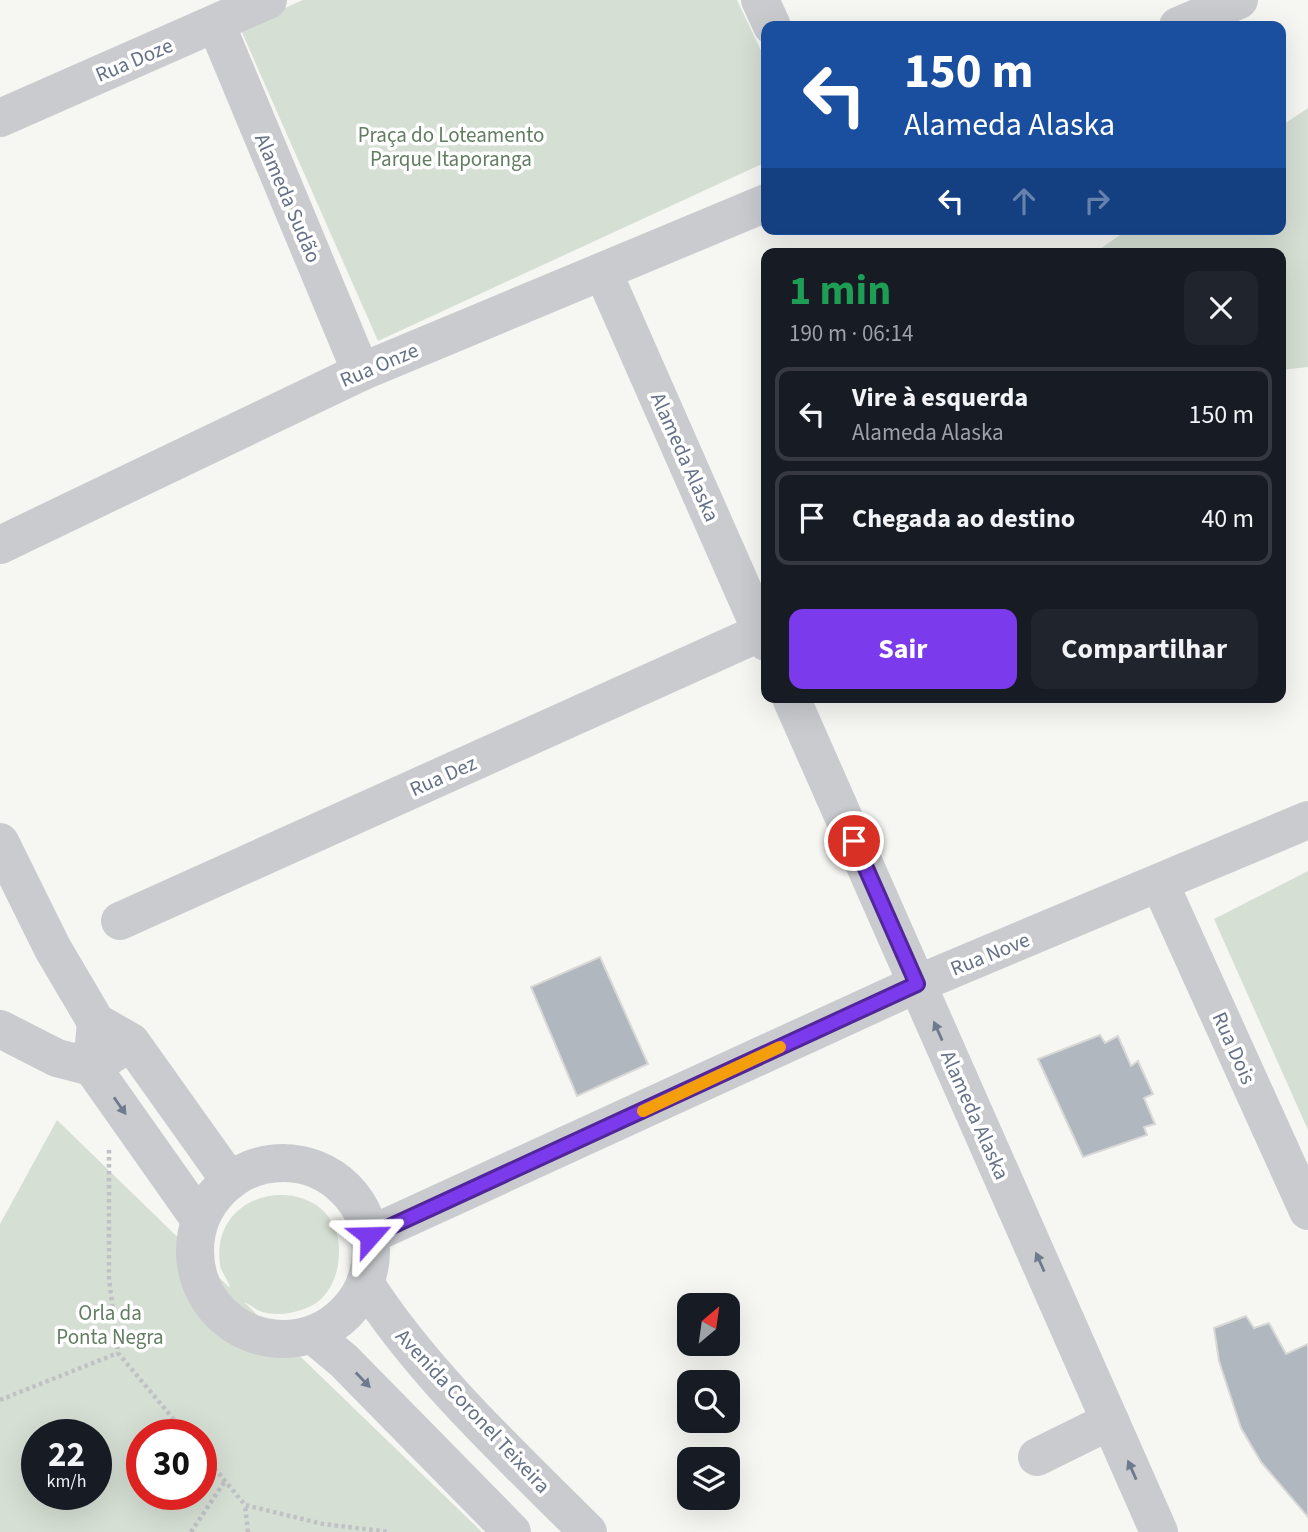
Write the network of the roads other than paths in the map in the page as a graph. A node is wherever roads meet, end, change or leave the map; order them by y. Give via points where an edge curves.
1 (268, 0) edge
2 (760, 0) edge
3 (1239, 0) edge
4 (770, 21) edge
5 (1190, 21) edge
6 (216, 24) junction
7 (0, 118) edge
8 (761, 205) edge
9 (603, 272) junction
10 (360, 372) junction
11 (0, 545) edge
12 (761, 626) edge
13 (761, 637) edge
14 (793, 703) edge
15 (1308, 820) edge
16 (0, 842) edge
17 (1160, 884) junction
18 (120, 921) dead end
19 (917, 984) junction
20 (96, 1022) junction
21 (0, 1029) edge
22 (131, 1042) junction
23 (92, 1067) junction
24 (230, 1181) junction
25 (1308, 1211) edge
26 (200, 1220) junction
27 (370, 1236) junction
28 (365, 1283) junction
29 (313, 1335) junction
30 (1110, 1421) junction
31 (1037, 1457) dead end
32 (512, 1532) edge
33 (588, 1532) edge
34 (1159, 1532) edge

1 - 6 street, Rua Doze
2 - 4 street
3 - 5 street
6 - 7 street, Rua Doze
6 - 10 street, Alameda Sudão
8 - 9 street, Rua Onze
9 - 10 street, Rua Onze
9 - 12 street, Alameda Alaska
10 - 11 street, Rua Onze
13 - 18 street, Rua Dez
14 - 19 street, Alameda Alaska
15 - 17 street, Rua Nove
16 - 20 street
17 - 19 street, Rua Nove
17 - 25 street, Rua Dois
19 - 27 street, Rua Nove
30 -> 19 street, Alameda Alaska
20 - 22 street
20 - 23 street
21 - 23 street via 57,1058
22 - 23 street
22 - 24 street
23 -> 26 street
24 - 26 street via 212,1198
24 - 27 street via 256,1167 286,1163 315,1169 341,1184 360,1207
26 - 29 street via 195,1247 199,1276 211,1301 231,1322 256,1335 285,1340
27 - 28 street via 372,1259
28 - 29 street via 355,1305 336,1323
28 - 33 street, Avenida Coronel Teixeira via 411,1347
29 -> 32 street
30 - 31 street
34 -> 30 street, Alameda Alaska

